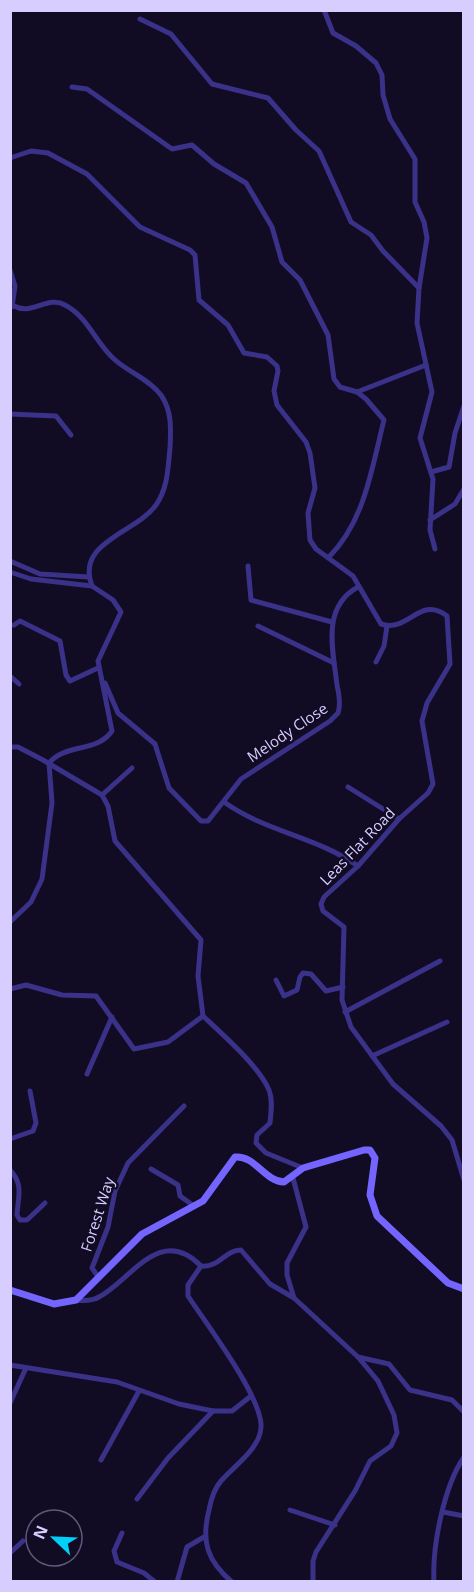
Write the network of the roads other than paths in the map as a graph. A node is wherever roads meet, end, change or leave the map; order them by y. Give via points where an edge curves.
1 (324, 10) edge
2 (140, 19) dead end
3 (72, 87) dead end
4 (10, 158) edge
5 (10, 270) edge
6 (419, 288) junction
7 (12, 307) edge
8 (426, 365) junction
9 (357, 392) junction
10 (464, 406) edge
11 (10, 414) edge
12 (71, 435) dead end
13 (431, 472) junction
14 (464, 489) edge
15 (430, 520) junction
16 (435, 549) dead end
17 (330, 557) junction
18 (10, 561) edge
19 (248, 566) dead end
20 (10, 572) edge
21 (89, 577) junction
22 (92, 586) junction
23 (358, 586) junction
24 (332, 622) junction
25 (14, 625) dead end
26 (258, 626) dead end
27 (387, 626) junction
28 (376, 662) dead end
29 (334, 663) junction
30 (98, 668) junction
31 (10, 676) edge
32 (101, 678) junction
33 (19, 684) dead end
34 (10, 747) edge
35 (49, 763) junction
36 (132, 768) dead end
37 (348, 787) dead end
38 (102, 795) junction
39 (224, 802) junction
40 (399, 819) junction
41 (358, 866) junction
42 (10, 922) edge
43 (440, 961) dead end
44 (276, 980) dead end
45 (343, 987) junction
46 (10, 989) edge
47 (345, 1012) junction
48 (203, 1016) junction
49 (112, 1017) junction
50 (447, 1022) dead end
51 (372, 1056) junction
52 (87, 1074) dead end
53 (30, 1091) dead end
54 (184, 1106) dead end
55 (10, 1138) edge
56 (303, 1168) junction
57 (151, 1169) dead end
58 (10, 1170) edge
59 (293, 1178) junction
60 (464, 1180) edge
61 (45, 1203) dead end
62 (194, 1206) junction
63 (201, 1266) junction
64 (99, 1278) junction
65 (464, 1289) edge
66 (10, 1290) edge
67 (294, 1299) junction
68 (76, 1300) junction
69 (358, 1357) junction
70 (10, 1365) edge
71 (26, 1368) junction
72 (139, 1391) junction
73 (250, 1396) junction
74 (10, 1404) edge
75 (213, 1411) junction
76 (464, 1412) edge
77 (464, 1457) edge
78 (101, 1460) dead end
79 (137, 1499) dead end
80 (290, 1509) dead end
81 (443, 1512) junction
82 (464, 1516) edge
83 (334, 1525) junction
84 (122, 1533) dead end
85 (204, 1537) junction
86 (23, 1541) dead end
87 (10, 1553) edge
88 (155, 1581) edge
89 (177, 1581) edge
90 (232, 1581) edge
91 (313, 1581) edge
92 (434, 1581) edge

1 - 6 street via 333,33 376,63 390,119 415,159 415,202 427,238
2 - 6 street via 171,34 212,84 275,102 296,130 319,150 351,222 371,235
3 - 9 street via 87,89 172,149 192,145 198,148 214,164 246,183 272,227 282,262 300,280 328,335 334,380 340,387
4 - 17 street via 31,151 48,153 87,174 140,227 195,255 196,291 201,305 228,325 244,353 267,357 277,366 277,405 306,442 314,470 315,488 308,513 310,540
5 - 7 street via 15,286
6 - 8 street via 417,323
7 - 21 street via 29,311 56,302 68,307 91,328 109,354 154,387 167,407 171,422 165,487 146,519 106,542 93,555
8 - 9 street
8 - 13 street via 432,392 420,438
9 - 17 street via 384,420 364,499 346,537
10 - 13 street via 449,467
11 - 12 street via 56,416
13 - 15 street via 434,493
14 - 15 street via 455,504
15 - 16 street
17 - 23 street via 353,576
18 - 21 street via 40,574
19 - 24 street via 251,600
20 - 22 street via 31,579
21 - 22 street
22 - 30 street via 121,612 110,639 98,655
23 - 24 street via 339,602
23 - 27 street via 376,620
24 - 29 street, Melody Close
25 - 30 street via 20,621 60,641 70,681
26 - 29 street
27 - 28 street
27 - 40 street, Leas Flat Road via 397,625 425,609 432,608 447,616 450,664 427,702 423,733 433,784
29 - 39 street, Melody Close via 338,714 241,779
30 - 32 street
31 - 33 street
32 - 35 street via 112,730 96,745 73,748
32 - 39 street, Melody Close via 118,713 155,744 169,788 201,821 208,821
34 - 35 street via 18,747
35 - 38 street
35 - 42 street via 52,803 42,879 31,902
36 - 38 street
37 - 40 street
38 - 48 street via 116,841 201,940 198,976
39 - 41 street via 248,819 321,844
40 - 41 street, Leas Flat Road
41 - 45 street, Leas Flat Road via 321,904 323,911 344,927
43 - 47 street
44 - 45 street via 284,996 297,990 303,973 311,974 326,991
45 - 47 street, Leas Flat Road
46 - 49 street via 26,985 62,995 91,994 98,997
47 - 51 street, Leas Flat Road
48 - 49 street via 168,1042 140,1050 132,1048
48 - 56 street via 235,1046 268,1088 270,1123 257,1135 256,1143 266,1153
49 - 52 street
50 - 51 street
51 - 60 street, Leas Flat Road via 393,1084 452,1140
53 - 55 street via 36,1123 33,1131
54 - 64 street, Forest Way via 124,1170 92,1268
56 - 59 main road
56 - 65 main road via 370,1150 375,1158 370,1195 377,1216 448,1283
57 - 62 street via 178,1185 180,1196
58 - 61 street via 19,1179 20,1220 27,1220
59 - 62 main road via 280,1182 250,1160 235,1157 203,1201
59 - 67 street via 306,1227 287,1263
62 - 64 main road via 142,1234
63 - 67 street via 212,1266 242,1250 270,1284
63 - 68 street via 187,1255 158,1254 138,1264 97,1299
63 - 73 street via 188,1285 188,1296
64 - 68 main road
66 - 68 main road via 54,1304
67 - 69 street
69 - 76 street via 389,1364 411,1390 452,1400
69 - 83 street via 378,1381 394,1415 397,1433 391,1446 369,1461
70 - 71 street
71 - 72 street via 111,1381
71 - 74 street
72 - 75 street
72 - 78 street
73 - 75 street via 232,1411
73 - 85 street via 261,1418 260,1436 219,1483 212,1496
75 - 79 street via 168,1458
77 - 81 street via 452,1474
80 - 83 street
81 - 82 street
81 - 92 street
83 - 91 street via 316,1552
84 - 88 street via 114,1551 117,1562
85 - 89 street via 187,1547
85 - 90 street via 210,1558
86 - 87 street

